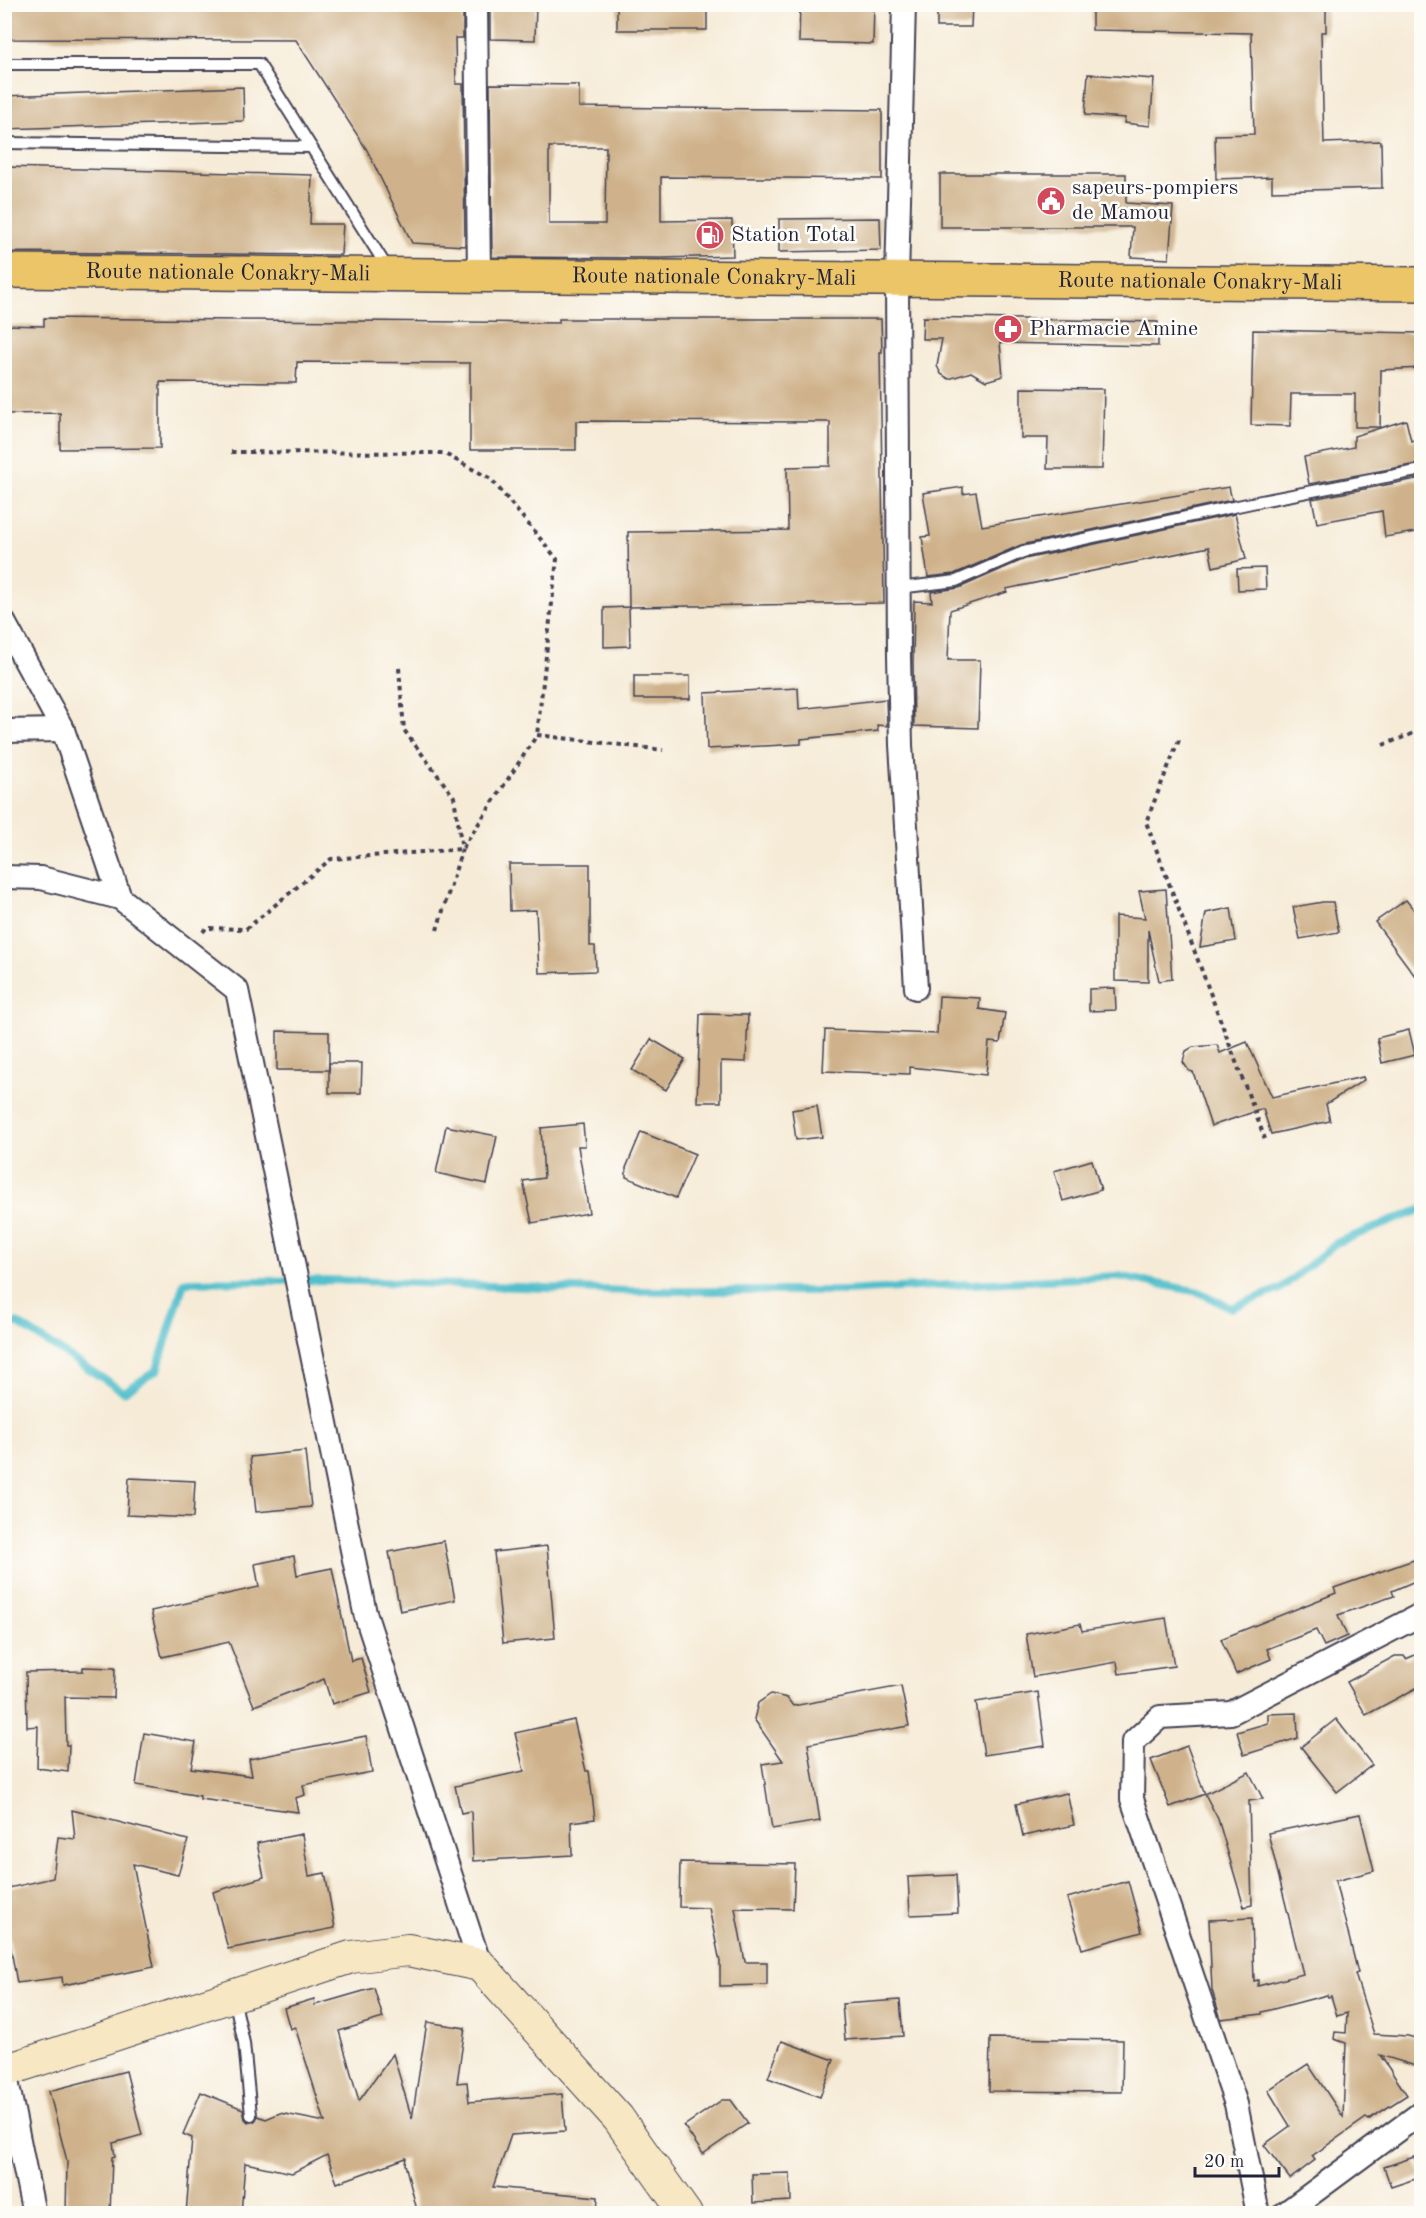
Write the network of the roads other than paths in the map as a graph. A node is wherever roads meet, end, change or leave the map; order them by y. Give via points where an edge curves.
1 (476, 4) edge
2 (904, 4) edge
3 (4, 64) edge
4 (4, 143) edge
5 (311, 147) junction
6 (4, 271) edge
7 (391, 274) junction
8 (479, 275) junction
9 (897, 279) junction
10 (1422, 284) edge
11 (1422, 470) edge
12 (899, 588) junction
13 (4, 622) edge
14 (4, 730) edge
15 (63, 730) junction
16 (4, 877) edge
17 (120, 898) junction
18 (916, 988) dead end
19 (1422, 1614) edge
20 (480, 1965) junction
21 (234, 1995) junction
22 (4, 2071) edge
23 (1422, 2112) edge
24 (251, 2115) dead end
25 (34, 2214) edge
26 (686, 2214) edge
27 (1258, 2214) edge
28 (1284, 2214) edge

1 - 8 street
2 - 9 street
3 - 5 lane via 259,64
4 - 5 lane
5 - 7 lane
6 - 7 highway, Route nationale Conakry-Mali
7 - 8 highway, Route nationale Conakry-Mali
8 - 9 highway, Route nationale Conakry-Mali
9 - 10 highway, Route nationale Conakry-Mali
9 - 12 street
11 - 12 lane via 1023,552 956,581
12 - 18 street via 901,745
13 - 15 street
14 - 15 street
15 - 17 street
16 - 17 street via 41,878
17 - 20 street via 237,990 365,1613
19 - 27 street via 1231,1713 1160,1717 1133,1742 1132,1799 1236,2104
20 - 21 street via 408,1950 351,1957
20 - 26 street via 618,2118
21 - 22 street
21 - 24 lane via 244,2043
22 - 25 street
23 - 28 street

